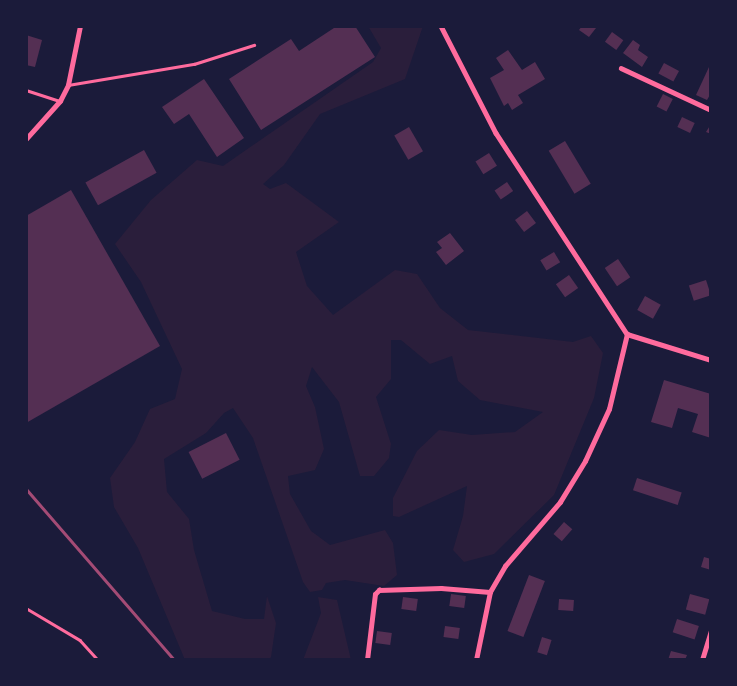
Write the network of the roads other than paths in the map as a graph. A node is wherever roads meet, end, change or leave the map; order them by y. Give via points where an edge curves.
1 (80, 26) edge
2 (441, 26) edge
3 (254, 45) dead end
4 (621, 68) dead end
5 (68, 85) junction
6 (26, 90) edge
7 (60, 101) junction
8 (711, 110) edge
9 (26, 139) edge
10 (627, 334) junction
11 (711, 360) edge
12 (490, 592) junction
13 (26, 608) edge
14 (711, 631) edge
15 (98, 660) edge
16 (367, 660) edge
17 (476, 660) edge
18 (702, 660) edge

1 - 5 street
2 - 10 street via 496,133
3 - 5 lane via 194,64
4 - 8 street
5 - 7 street
6 - 7 lane
7 - 9 street
10 - 11 street
10 - 12 street via 609,409 585,461 560,502 505,566
12 - 16 street via 441,588 379,590 375,594
12 - 17 street
13 - 15 lane via 80,640
14 - 18 street

